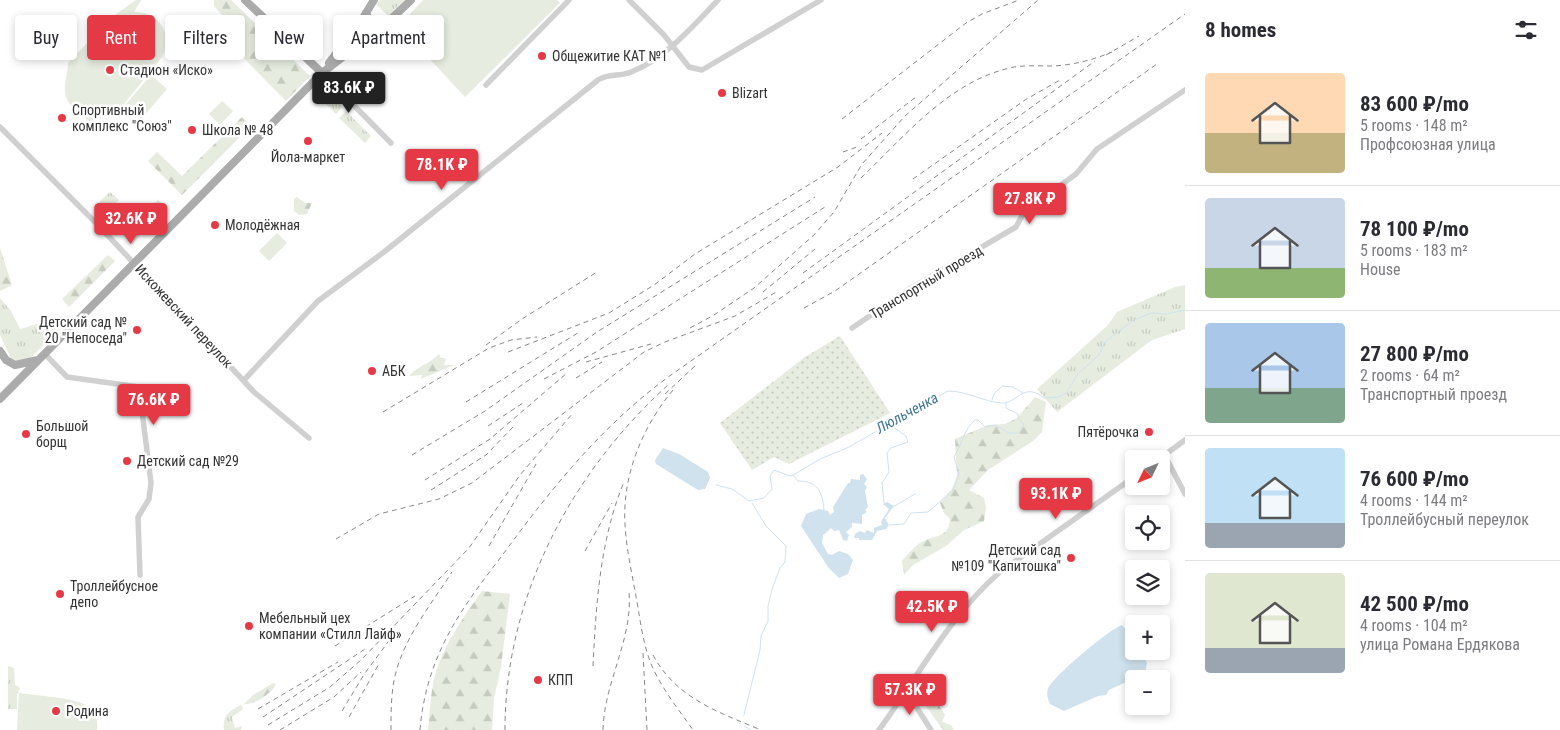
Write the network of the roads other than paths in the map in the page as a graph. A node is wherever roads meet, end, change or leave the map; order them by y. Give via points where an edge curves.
1 (244, 0) edge
2 (411, 0) edge
3 (569, 0) edge
4 (629, 0) edge
5 (718, 0) edge
6 (821, 0) edge
7 (372, 1) edge
8 (366, 13) joint
9 (394, 15) edge
10 (672, 46) junction
11 (338, 60) edge
12 (322, 73) junction
13 (486, 85) dead end
14 (1185, 90) edge
15 (0, 127) edge
16 (391, 143) dead end
17 (134, 263) junction
18 (852, 328) dead end
19 (0, 351) edge
20 (42, 357) junction
21 (244, 380) junction
22 (0, 399) edge
23 (309, 438) dead end
24 (1185, 440) edge
25 (1170, 450) edge
26 (1170, 465) edge
27 (1125, 483) edge
28 (1185, 494) edge
29 (140, 575) dead end
30 (907, 692) junction
31 (879, 730) edge
32 (931, 730) edge

1 - 12 main road
2 - 9 main road
3 - 13 street
4 - 10 street
5 - 10 street
6 - 10 street via 702,70 689,67
7 - 8 main road
8 - 12 main road
10 - 21 street via 632,72 610,74 598,80 318,301
11 - 12 main road
12 - 16 street
12 - 17 main road
14 - 18 street, Транспортный проезд via 1097,149 1076,174 1024,212 1016,227 908,290
15 - 17 street, Искожевский переулок
17 - 20 main road
17 - 21 street, Искожевский переулок
19 - 20 main road via 15,365
20 - 22 main road
20 - 29 street via 67,377 139,387 151,482 149,499 138,517
21 - 23 street, Искожевский переулок
24 - 25 street
26 - 28 street
27 - 30 street via 981,588 935,647
30 - 31 street
30 - 32 street

